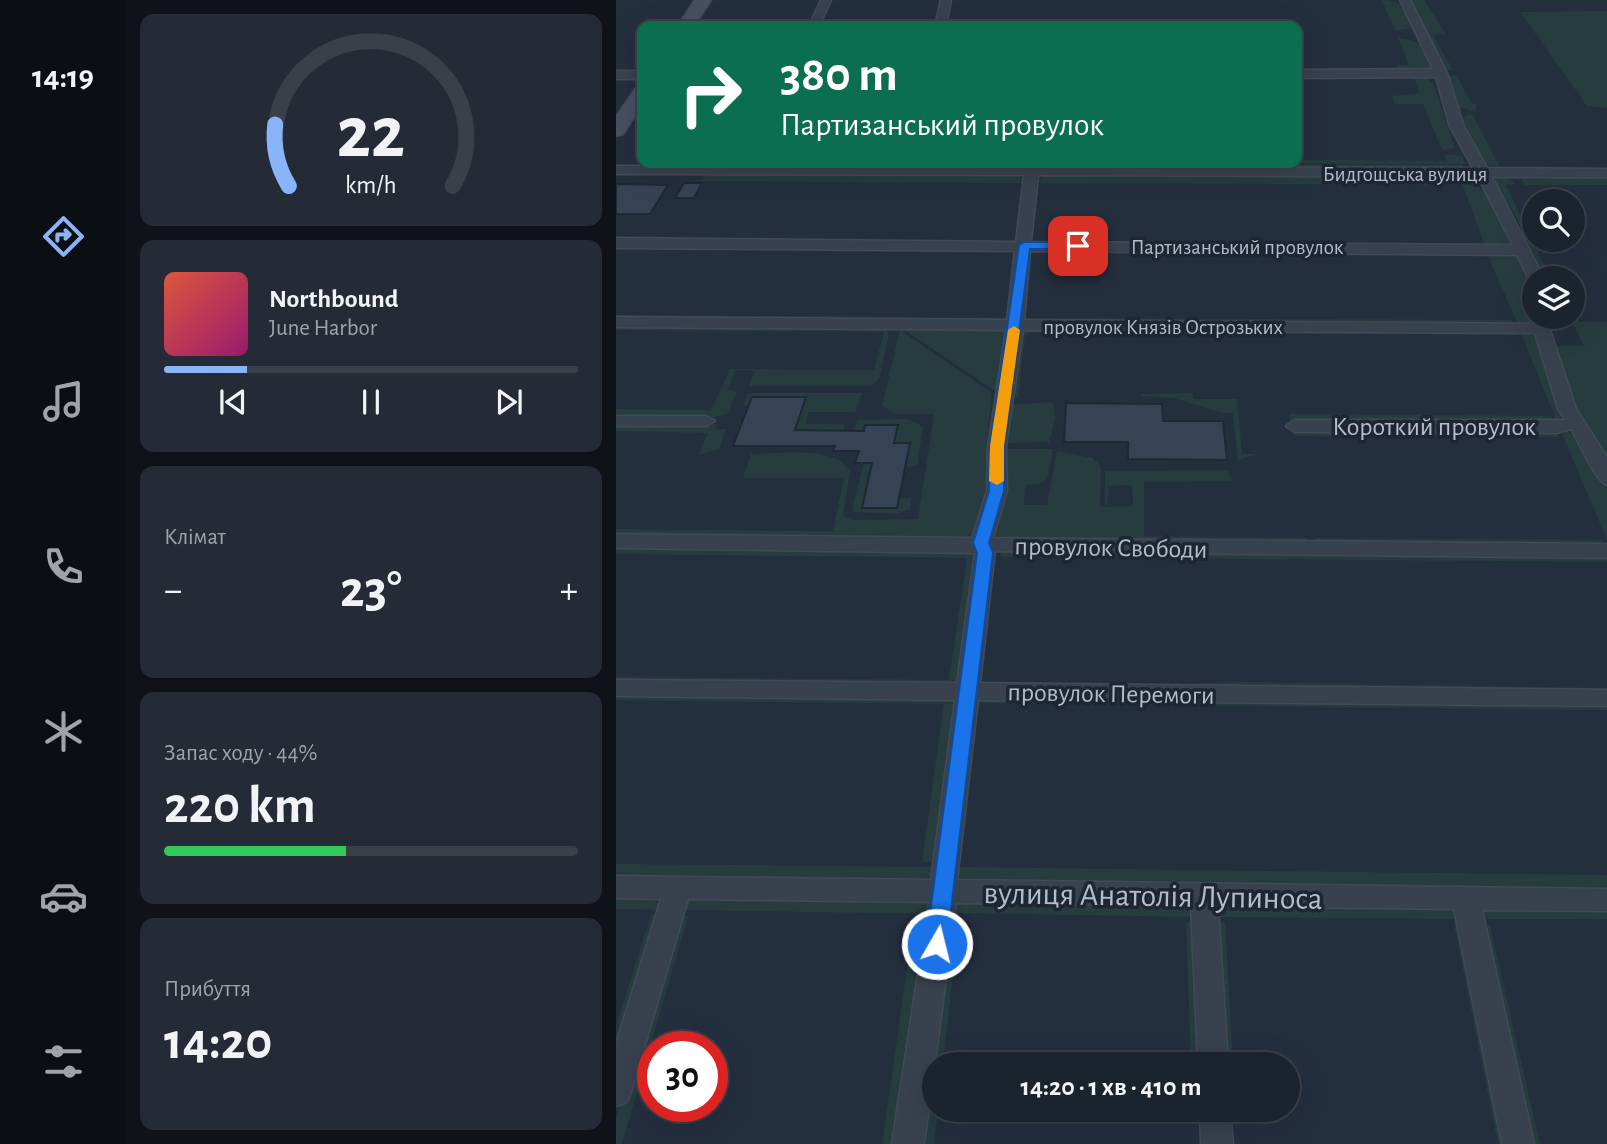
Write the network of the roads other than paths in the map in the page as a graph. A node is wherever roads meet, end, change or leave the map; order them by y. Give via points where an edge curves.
1 (703, 0) edge
2 (826, 0) edge
3 (946, 0) edge
4 (1405, 0) edge
5 (689, 21) edge
6 (816, 21) edge
7 (941, 21) edge
8 (1441, 73) junction
9 (1302, 74) edge
10 (616, 75) edge
11 (637, 75) edge
12 (637, 99) edge
13 (616, 130) edge
14 (616, 170) edge
15 (1031, 172) junction
16 (1607, 173) edge
17 (1481, 174) junction
18 (616, 243) edge
19 (1024, 245) junction
20 (1522, 248) edge
21 (1522, 250) edge
22 (616, 322) edge
23 (1522, 322) edge
24 (1015, 326) junction
25 (1550, 329) edge
26 (616, 421) edge
27 (706, 421) dead end
28 (1573, 423) junction
29 (1295, 426) dead end
30 (1607, 479) edge
31 (616, 541) edge
32 (981, 543) junction
33 (1607, 551) edge
34 (616, 688) edge
35 (966, 692) junction
36 (1607, 698) edge
37 (616, 887) edge
38 (678, 888) junction
39 (942, 892) junction
40 (1204, 897) junction
41 (1466, 900) junction
42 (1607, 900) edge
43 (1212, 1052) edge
44 (616, 1092) edge
45 (1216, 1122) edge
46 (908, 1144) edge
47 (1217, 1144) edge
48 (1518, 1144) edge

1 - 5 main road
2 - 6 street
3 - 7 street
4 - 8 street
8 - 9 street
8 - 17 street via 1457,127
10 - 11 street
12 - 13 main road
14 - 15 street, Бидгощська вулиця
15 - 17 street, Бидгощська вулиця
15 - 19 street
16 - 17 street, Бидгощська вулиця
17 - 20 street
18 - 19 street, Партизанський провулок
19 - 21 street, Партизанський провулок
19 - 24 street
22 - 24 street, провулок Князів Острозьких
23 - 24 street, провулок Князів Острозьких
24 - 32 street via 997,446 997,491
25 - 28 street
26 - 27 street
28 - 29 street, Короткий провулок via 1557,427
28 - 30 street via 1595,451
31 - 32 street, провулок Свободи
32 - 33 street, провулок Свободи
32 - 35 street via 985,553
34 - 35 street, провулок Перемоги
35 - 36 street, провулок Перемоги
35 - 39 street
37 - 38 street, вулиця Анатолія Лупиноса
38 - 39 street, вулиця Анатолія Лупиноса
38 - 44 street
39 - 40 street, вулиця Анатолія Лупиноса
39 - 46 street
40 - 41 street, вулиця Анатолія Лупиноса
40 - 43 street
41 - 42 street, вулиця Анатолія Лупиноса
41 - 48 street
45 - 47 street

